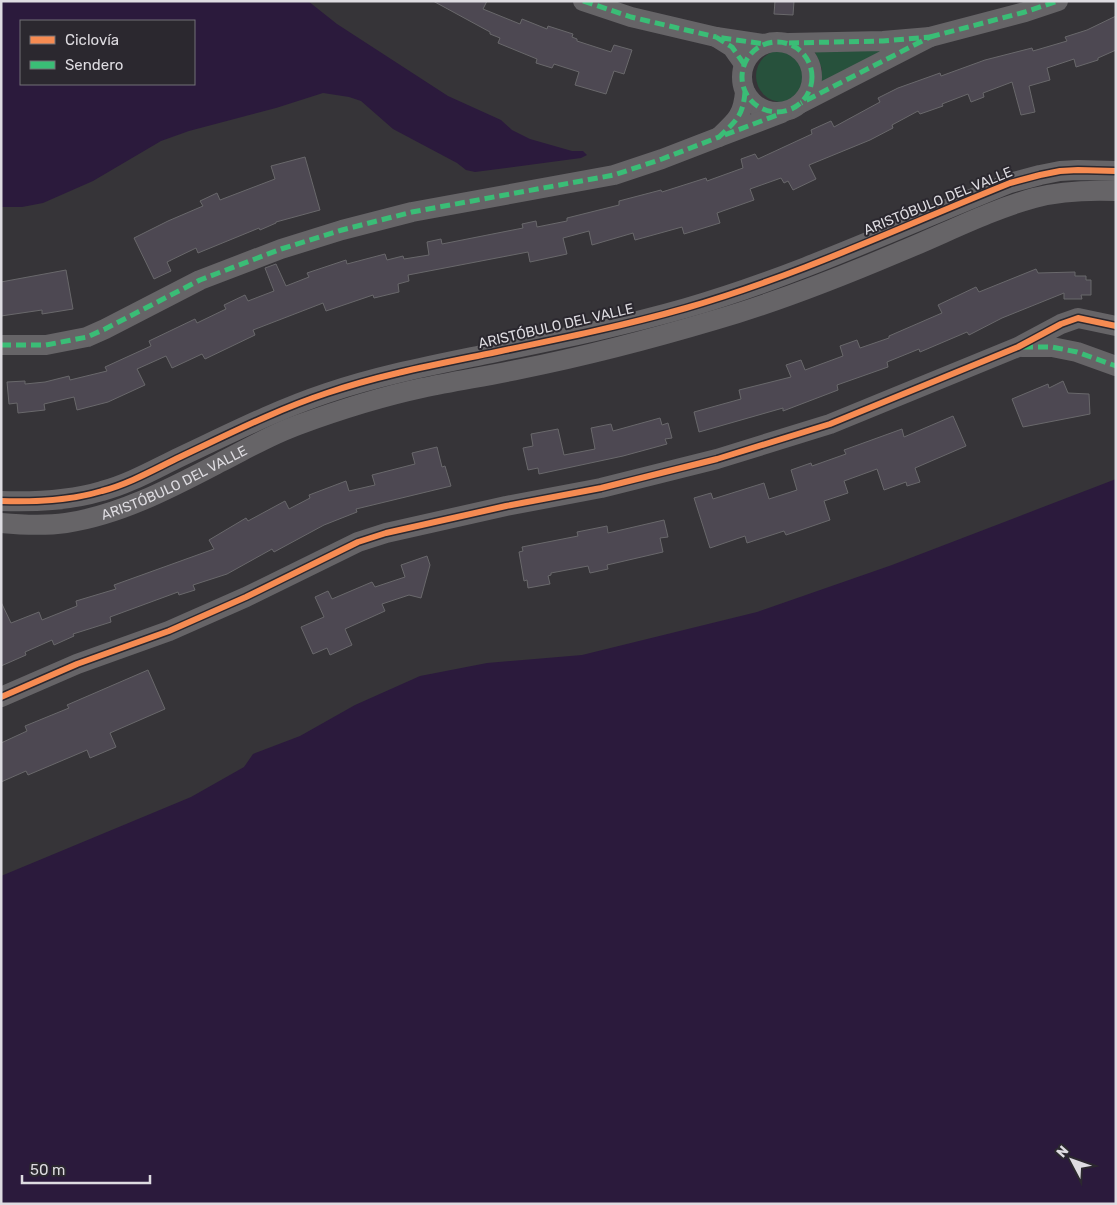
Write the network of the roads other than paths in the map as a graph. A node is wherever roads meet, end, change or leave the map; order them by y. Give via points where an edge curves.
1 (583, 1) edge
2 (1058, 1) edge
3 (716, 37) junction
4 (930, 37) junction
5 (789, 43) junction
6 (764, 44) junction
7 (744, 64) junction
8 (745, 92) junction
9 (794, 107) junction
10 (719, 137) junction
11 (1116, 171) edge
12 (1116, 191) edge
13 (1116, 326) edge
14 (1, 345) edge
15 (1018, 347) junction
16 (1116, 366) edge
17 (1, 500) edge
18 (1, 523) edge
19 (1, 697) edge

1 - 3 street via 631,17
2 - 4 street
3 - 6 street
3 - 7 street via 732,48
4 - 5 street
4 - 9 street
5 - 6 street
5 - 9 street via 808,58 812,70 809,93
6 - 7 street via 749,55
7 - 8 street via 742,83
8 - 9 street via 758,107 768,111 778,112
8 - 10 street via 744,108
9 - 10 street
10 - 14 street via 662,160 614,174 412,212 281,249 200,280 87,337 46,345
11 - 17 street, ARISTÓBULO DEL VALLE via 1078,170 1010,183 791,272 688,307 387,375 329,392 238,428 104,491 68,499
12 - 18 street, ARISTÓBULO DEL VALLE via 1035,198 790,296 659,337 421,388 322,416 263,440 171,488 85,519 63,524
13 - 15 street via 1078,318
15 - 16 street via 1052,347
15 - 19 street via 830,424 717,459 601,488 429,523 358,542 169,631 77,664

